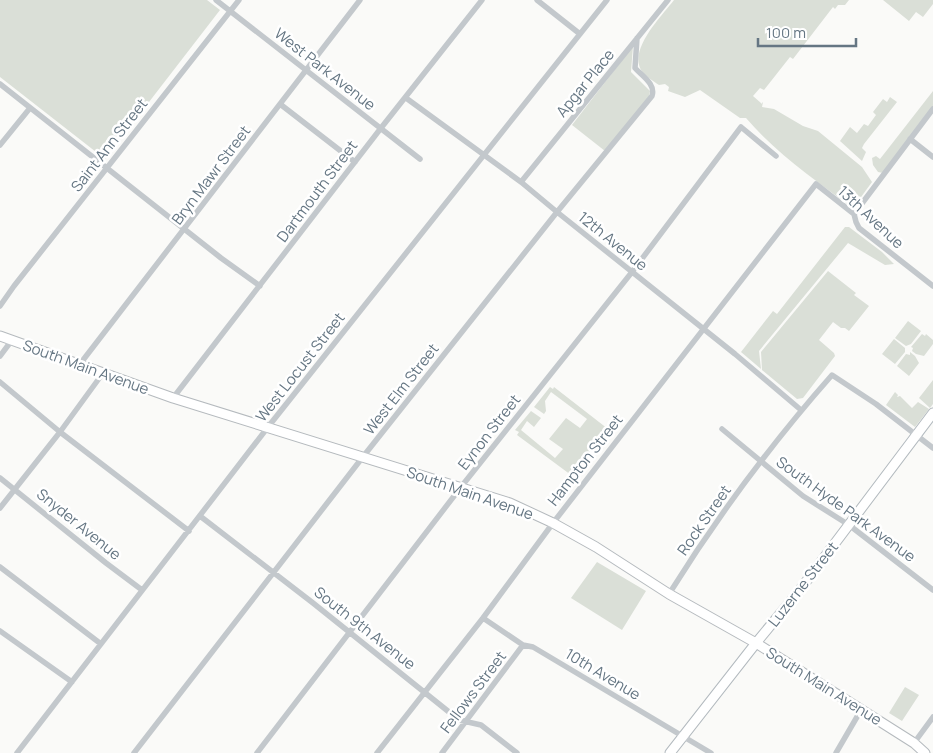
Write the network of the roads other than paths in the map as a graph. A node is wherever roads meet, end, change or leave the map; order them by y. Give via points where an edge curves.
1 (216, 0) edge
2 (238, 0) edge
3 (360, 0) edge
4 (482, 0) edge
5 (536, 0) edge
6 (607, 0) edge
7 (668, 0) edge
8 (230, 11) junction
9 (580, 34) junction
10 (638, 38) junction
11 (305, 70) junction
12 (0, 84) edge
13 (406, 98) junction
14 (280, 104) junction
15 (30, 108) junction
16 (933, 109) edge
17 (381, 128) junction
18 (910, 139) junction
19 (0, 145) edge
20 (484, 155) junction
21 (776, 156) dead end
22 (933, 157) edge
23 (420, 159) dead end
24 (355, 162) junction
25 (107, 168) junction
26 (521, 182) junction
27 (816, 184) joint
28 (556, 212) junction
29 (854, 214) junction
30 (185, 229) junction
31 (632, 272) junction
32 (260, 286) junction
33 (933, 286) edge
34 (0, 306) edge
35 (703, 330) junction
36 (0, 336) edge
37 (12, 340) junction
38 (0, 356) edge
39 (80, 364) junction
40 (103, 373) junction
41 (0, 382) edge
42 (173, 398) junction
43 (801, 410) junction
44 (933, 413) edge
45 (268, 427) junction
46 (722, 429) dead end
47 (60, 432) junction
48 (916, 435) junction
49 (933, 448) edge
50 (362, 458) junction
51 (761, 462) junction
52 (0, 478) edge
53 (461, 487) junction
54 (15, 489) junction
55 (0, 508) edge
56 (200, 516) junction
57 (553, 523) junction
58 (849, 525) junction
59 (189, 531) junction
60 (0, 567) edge
61 (274, 573) junction
62 (142, 590) junction
63 (933, 590) edge
64 (669, 594) junction
65 (484, 618) junction
66 (0, 631) edge
67 (350, 634) junction
68 (756, 643) junction
69 (101, 644) junction
70 (523, 645) junction
71 (72, 682) junction
72 (425, 691) junction
73 (861, 710) junction
74 (933, 717) edge
75 (468, 721) junction
76 (683, 736) junction
77 (914, 742) junction
78 (17, 753) edge
79 (134, 753) edge
80 (257, 753) edge
81 (377, 753) edge
82 (442, 753) edge
83 (517, 753) edge
84 (670, 753) edge
85 (711, 753) edge
86 (836, 753) edge
87 (925, 753) edge

1 - 8 street, West Park Avenue
2 - 8 street, Saint Ann Street
3 - 11 street, Bryn Mawr Street
4 - 13 street, Dartmouth Street
5 - 9 street
6 - 9 street, West Locust Street
7 - 10 street, Apgar Place
8 - 11 street, West Park Avenue
8 - 25 street, Saint Ann Street
9 - 20 street, West Locust Street
10 - 26 street, Apgar Place
10 - 28 street, West Elm Street via 635,68 653,86 652,96
11 - 14 street, Bryn Mawr Street
11 - 17 street, West Park Avenue
12 - 15 street
13 - 17 street, Dartmouth Street
13 - 20 street, 12th Avenue
14 - 24 street
14 - 30 street, Bryn Mawr Street
15 - 19 street
15 - 25 street
16 - 18 street
17 - 23 street, West Park Avenue
17 - 24 street, Dartmouth Street
18 - 22 street
18 - 29 street
20 - 26 street, 12th Avenue
20 - 45 street, West Locust Street
21 - 31 street, Eynon Street via 741,127
24 - 32 street, Dartmouth Street
25 - 30 street
25 - 34 street, Saint Ann Street
26 - 28 street, 12th Avenue
27 - 29 street, 13th Avenue
27 - 35 street, Hampton Street
28 - 31 street, 12th Avenue
28 - 50 street, West Elm Street
29 - 33 street, 13th Avenue via 860,228
30 - 32 street
30 - 39 street, Bryn Mawr Street
31 - 35 street, 12th Avenue
31 - 53 street, Eynon Street
32 - 42 street, Dartmouth Street
35 - 43 street, 12th Avenue
35 - 57 street, Hampton Street
36 - 37 main road, South Main Avenue
37 - 38 street
37 - 39 main road, South Main Avenue
39 - 40 main road, South Main Avenue
40 - 42 main road, South Main Avenue
40 - 47 street
41 - 47 street
42 - 45 main road, South Main Avenue
43 - 48 street, Rock Street via 832,375
43 - 51 street, Rock Street
44 - 48 main road, Luzerne Street
45 - 50 main road, South Main Avenue
45 - 56 street, West Locust Street
46 - 51 street, South Hyde Park Avenue
47 - 54 street
47 - 59 street
48 - 49 street
48 - 58 main road, Luzerne Street
50 - 53 main road, South Main Avenue
50 - 61 street, West Elm Street
51 - 58 street, South Hyde Park Avenue via 803,496
51 - 64 street, Rock Street via 705,537
52 - 54 street, Snyder Avenue
53 - 57 main road, South Main Avenue via 510,503
53 - 67 street, Eynon Street
54 - 55 street
54 - 62 street, Snyder Avenue
56 - 59 street, West Locust Street
56 - 61 street, South 9th Avenue
57 - 64 main road, South Main Avenue
57 - 65 street, Hampton Street
58 - 63 street, South Hyde Park Avenue
58 - 68 main road, Luzerne Street
59 - 62 street, West Locust Street
60 - 69 street
61 - 67 street, South 9th Avenue
61 - 79 street, West Elm Street
62 - 69 street, West Locust Street
64 - 68 main road, South Main Avenue
65 - 70 street, 10th Avenue
65 - 72 street, Hampton Street
66 - 71 street
67 - 72 street, South 9th Avenue
67 - 80 street, Eynon Street
68 - 73 main road, South Main Avenue
68 - 76 main road, Luzerne Street
69 - 71 street, West Locust Street
70 - 75 street, Fellows Street
70 - 76 street, 10th Avenue via 533,647
71 - 78 street, West Locust Street
72 - 75 street, South 9th Avenue via 459,720
72 - 81 street, Hampton Street
73 - 77 main road, South Main Avenue
73 - 86 street
74 - 77 street
75 - 82 street, Fellows Street
75 - 83 street, South 9th Avenue via 481,725
76 - 84 main road, Luzerne Street
76 - 85 street, 10th Avenue
77 - 87 main road, South Main Avenue

